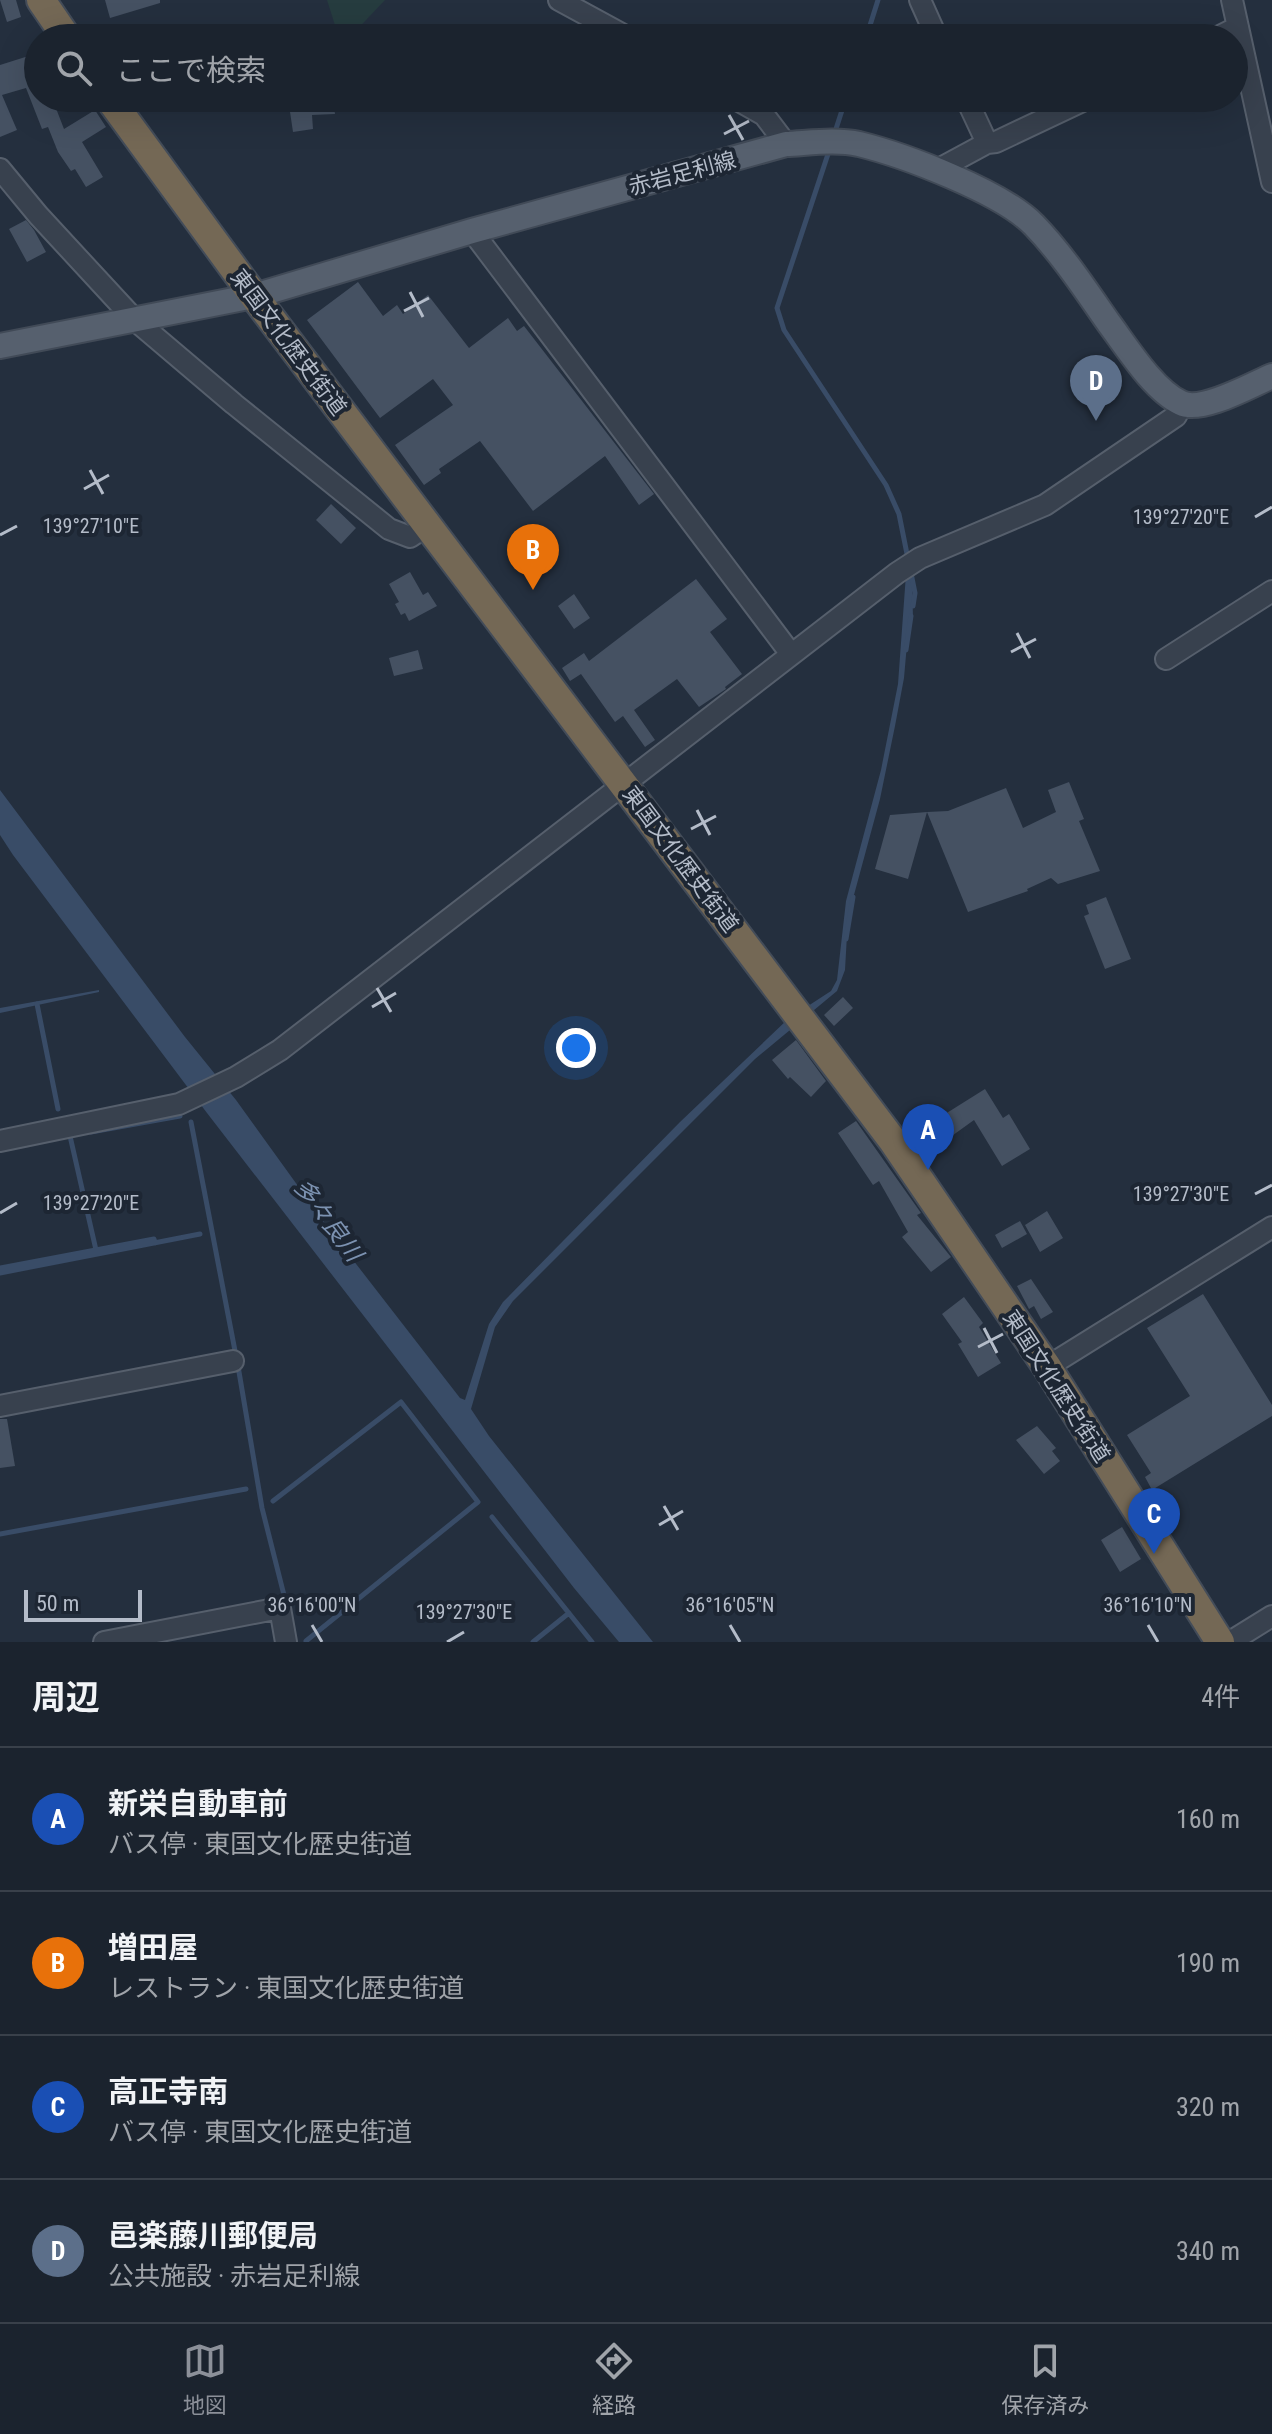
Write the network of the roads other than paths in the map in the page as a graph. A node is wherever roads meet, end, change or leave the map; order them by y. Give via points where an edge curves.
1 (41, 0) edge
2 (559, 0) edge
3 (920, 0) edge
4 (1232, 0) edge
5 (57, 24) edge
6 (603, 24) edge
7 (931, 24) edge
8 (1237, 24) edge
9 (1248, 73) edge
10 (119, 112) edge
11 (759, 112) edge
12 (973, 112) edge
13 (1059, 112) edge
14 (987, 143) junction
15 (786, 144) junction
16 (0, 169) edge
17 (937, 170) junction
18 (1272, 182) edge
19 (472, 231) junction
20 (254, 296) junction
21 (135, 320) junction
22 (0, 346) edge
23 (1272, 376) edge
24 (1182, 404) junction
25 (428, 525) junction
26 (1272, 591) edge
27 (791, 654) junction
28 (1166, 659) dead end
29 (624, 783) junction
30 (0, 1141) edge
31 (1272, 1227) edge
32 (233, 1361) dead end
33 (1047, 1367) junction
34 (0, 1406) edge
35 (1272, 1616) edge
36 (104, 1642) edge
37 (286, 1642) edge
38 (1220, 1642) edge
39 (1230, 1642) edge

1 - 5 highway
2 - 6 street
3 - 7 street
4 - 8 street
9 - 18 street
10 - 20 highway, 東国文化歴史街道
11 - 15 street
12 - 14 street
13 - 14 street
14 - 17 street
15 - 17 main road, 赤岩足利線 via 856,144
15 - 19 main road, 赤岩足利線
16 - 21 street
17 - 24 main road, 赤岩足利線 via 1014,209 1032,224 1151,379
19 - 20 main road, 赤岩足利線
19 - 27 street
20 - 21 main road, 赤岩足利線
20 - 25 highway, 東国文化歴史街道
21 - 22 main road, 赤岩足利線
21 - 25 street via 389,529 410,537
23 - 24 main road via 1204,404
24 - 27 street via 1176,416 1045,505 920,558
25 - 29 highway, 東国文化歴史街道
26 - 28 street
27 - 29 street
29 - 30 street via 280,1050 236,1077 139,1113
29 - 33 highway, 東国文化歴史街道 via 913,1168
31 - 33 street
32 - 34 street
33 - 38 highway, 東国文化歴史街道
35 - 39 street
36 - 37 street via 280,1608

